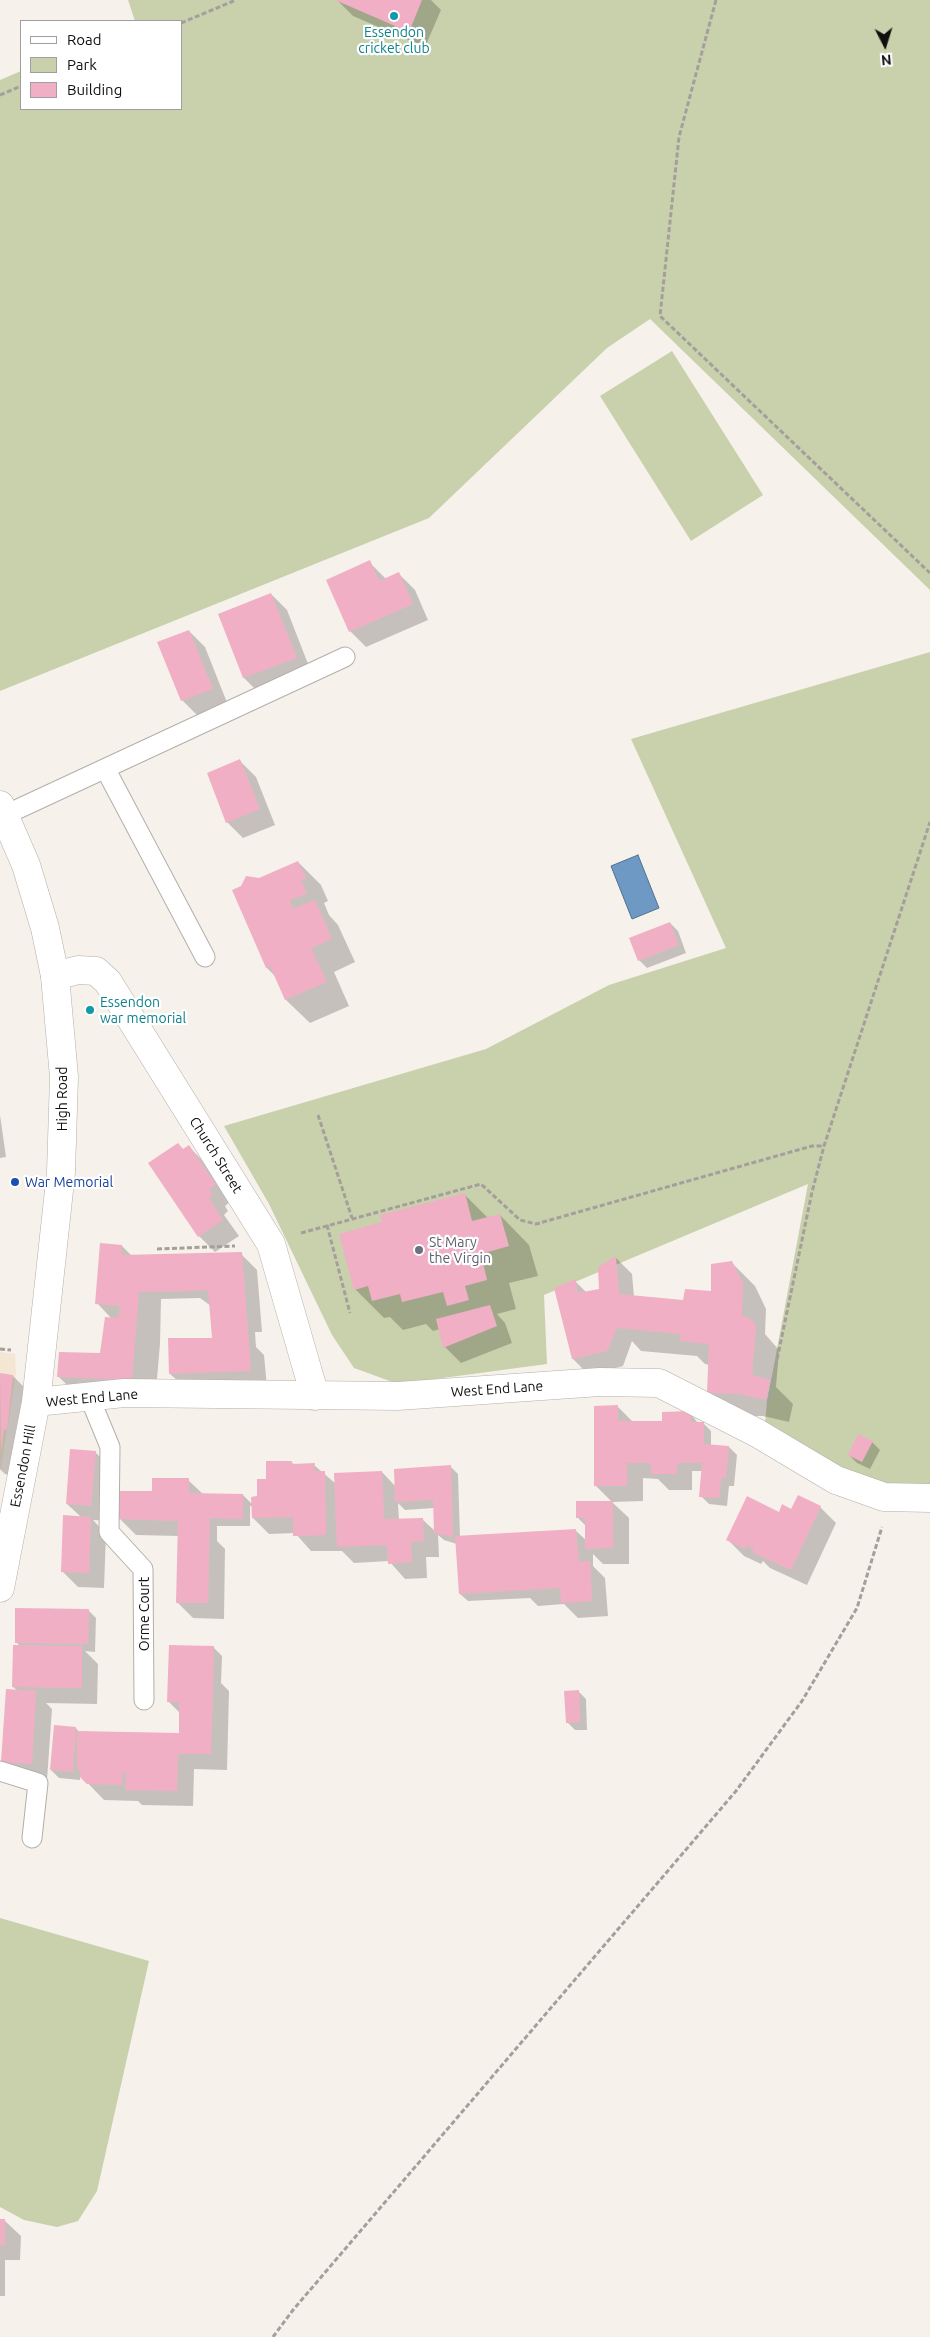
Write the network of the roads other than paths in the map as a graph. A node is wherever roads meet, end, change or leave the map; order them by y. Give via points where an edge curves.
1 (345, 658) dead end
2 (106, 770) junction
3 (2, 810) edge
4 (205, 957) dead end
5 (55, 976) junction
6 (89, 1396) junction
7 (315, 1396) junction
8 (36, 1402) junction
9 (930, 1498) edge
10 (0, 1588) edge
11 (144, 1700) dead end
12 (0, 1771) edge
13 (32, 1838) dead end

1 - 2 lane
2 - 3 lane
2 - 4 lane
3 - 5 street, High Road via 26,865
5 - 7 street, Church Street via 78,970 96,971 108,982 272,1244
5 - 8 street, High Road via 64,1077 61,1172
6 - 7 street, West End Lane via 153,1393
6 - 8 street, West End Lane
6 - 11 lane, Orme Court via 110,1447 108,1532 143,1569
7 - 9 street, West End Lane via 398,1396 600,1382 659,1383 757,1433 836,1480 884,1497
8 - 10 street, Essendon Hill
12 - 13 lane via 38,1783

